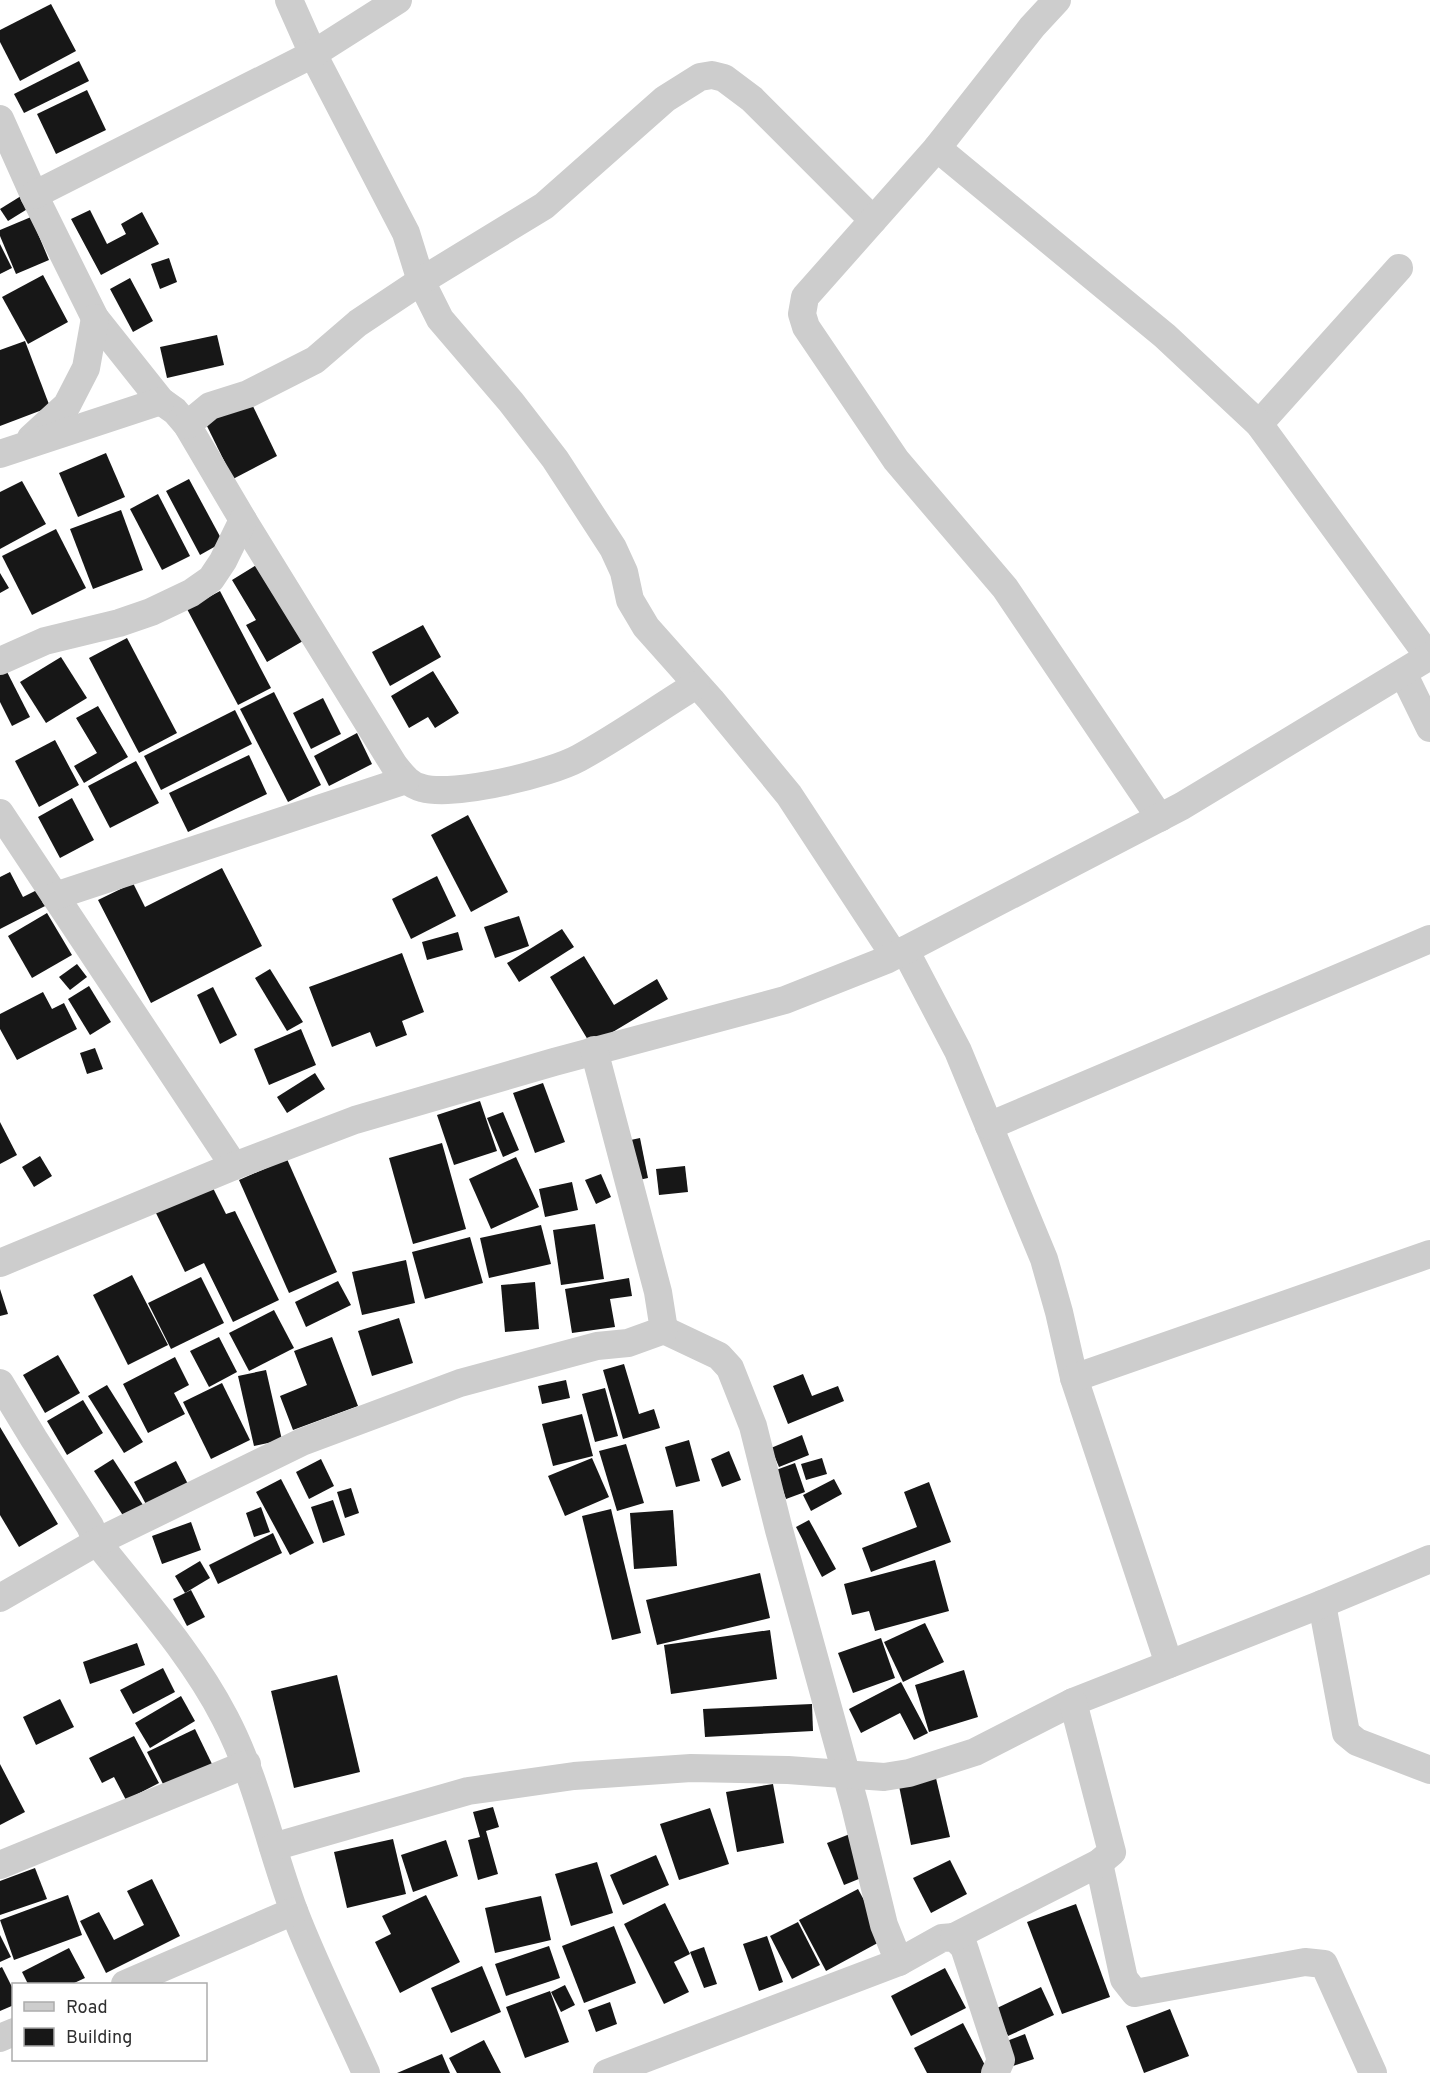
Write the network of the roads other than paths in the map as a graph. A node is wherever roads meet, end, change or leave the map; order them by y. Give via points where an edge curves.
1 (289, 0) edge
2 (398, 0) edge
3 (1057, 0) edge
4 (313, 54) junction
5 (0, 119) edge
6 (937, 148) junction
7 (34, 195) junction
8 (873, 220) junction
9 (1399, 268) dead end
10 (421, 281) junction
11 (95, 318) junction
12 (160, 400) junction
13 (1259, 424) junction
14 (187, 425) junction
15 (11, 449) edge
16 (243, 520) junction
17 (1430, 656) edge
18 (0, 661) edge
19 (1403, 673) junction
20 (696, 685) junction
21 (1430, 728) edge
22 (406, 780) junction
23 (0, 813) edge
24 (1160, 818) junction
25 (55, 896) junction
26 (1430, 939) edge
27 (900, 953) junction
28 (594, 1050) junction
29 (988, 1126) junction
30 (234, 1166) junction
31 (1430, 1254) edge
32 (0, 1263) edge
33 (664, 1330) junction
34 (1074, 1378) junction
35 (0, 1383) edge
36 (97, 1542) junction
37 (1430, 1559) edge
38 (0, 1598) edge
39 (1322, 1604) junction
40 (1168, 1664) junction
41 (1072, 1702) junction
42 (247, 1764) junction
43 (1430, 1770) edge
44 (846, 1773) junction
45 (273, 1847) junction
46 (1099, 1863) junction
47 (0, 1865) edge
48 (294, 1911) junction
49 (954, 1937) junction
50 (899, 1962) junction
51 (127, 1983) edge
52 (366, 2073) edge
53 (607, 2073) edge
54 (995, 2073) edge
55 (1373, 2073) edge

1 - 4 street
2 - 4 street
3 - 6 street
4 - 7 street
4 - 10 street via 406,233
5 - 7 street
6 - 8 street
6 - 13 street via 1165,336
7 - 11 street
8 - 10 street via 752,99 724,78 712,75 700,77 665,99 544,206
8 - 24 street via 805,297 802,314 806,327 896,460 1005,588
9 - 13 street
10 - 14 street via 358,323 315,360 248,394 210,406
10 - 20 street via 440,319 555,459 613,548 630,600 646,627
11 - 12 street
11 - 15 street via 86,368 67,405
12 - 14 street
12 - 15 street
13 - 17 street
14 - 16 street
16 - 18 street via 211,579 191,593 151,612 45,641
16 - 22 street
17 - 19 street
19 - 21 street
19 - 24 street
20 - 22 street via 577,759 515,780 449,791 422,788
20 - 27 street via 789,795
22 - 25 street
23 - 25 street
24 - 27 street
25 - 30 street
26 - 29 street
27 - 28 street via 785,1000
27 - 29 street via 958,1051
28 - 30 street via 355,1120
28 - 33 street via 658,1292
29 - 34 street via 1044,1259
30 - 32 street
31 - 34 street
33 - 36 street via 628,1344 597,1346 460,1383 333,1430
33 - 44 street via 719,1356 730,1368 753,1426
34 - 40 street
35 - 36 street
36 - 38 street
36 - 42 street via 206,1684
37 - 39 street
39 - 40 street
39 - 43 street via 1346,1733 1358,1742
40 - 41 street
41 - 44 street via 975,1752 884,1778
41 - 46 street via 1112,1852
42 - 45 street
42 - 47 street
44 - 45 street via 691,1768 574,1776 468,1791
44 - 50 street via 884,1925
45 - 48 street
46 - 49 street
46 - 55 street via 1124,1979 1135,1993 1305,1962 1324,1964
48 - 51 street
48 - 52 street
49 - 50 street via 942,1938
49 - 54 street via 964,1947 1001,2060
50 - 53 street

